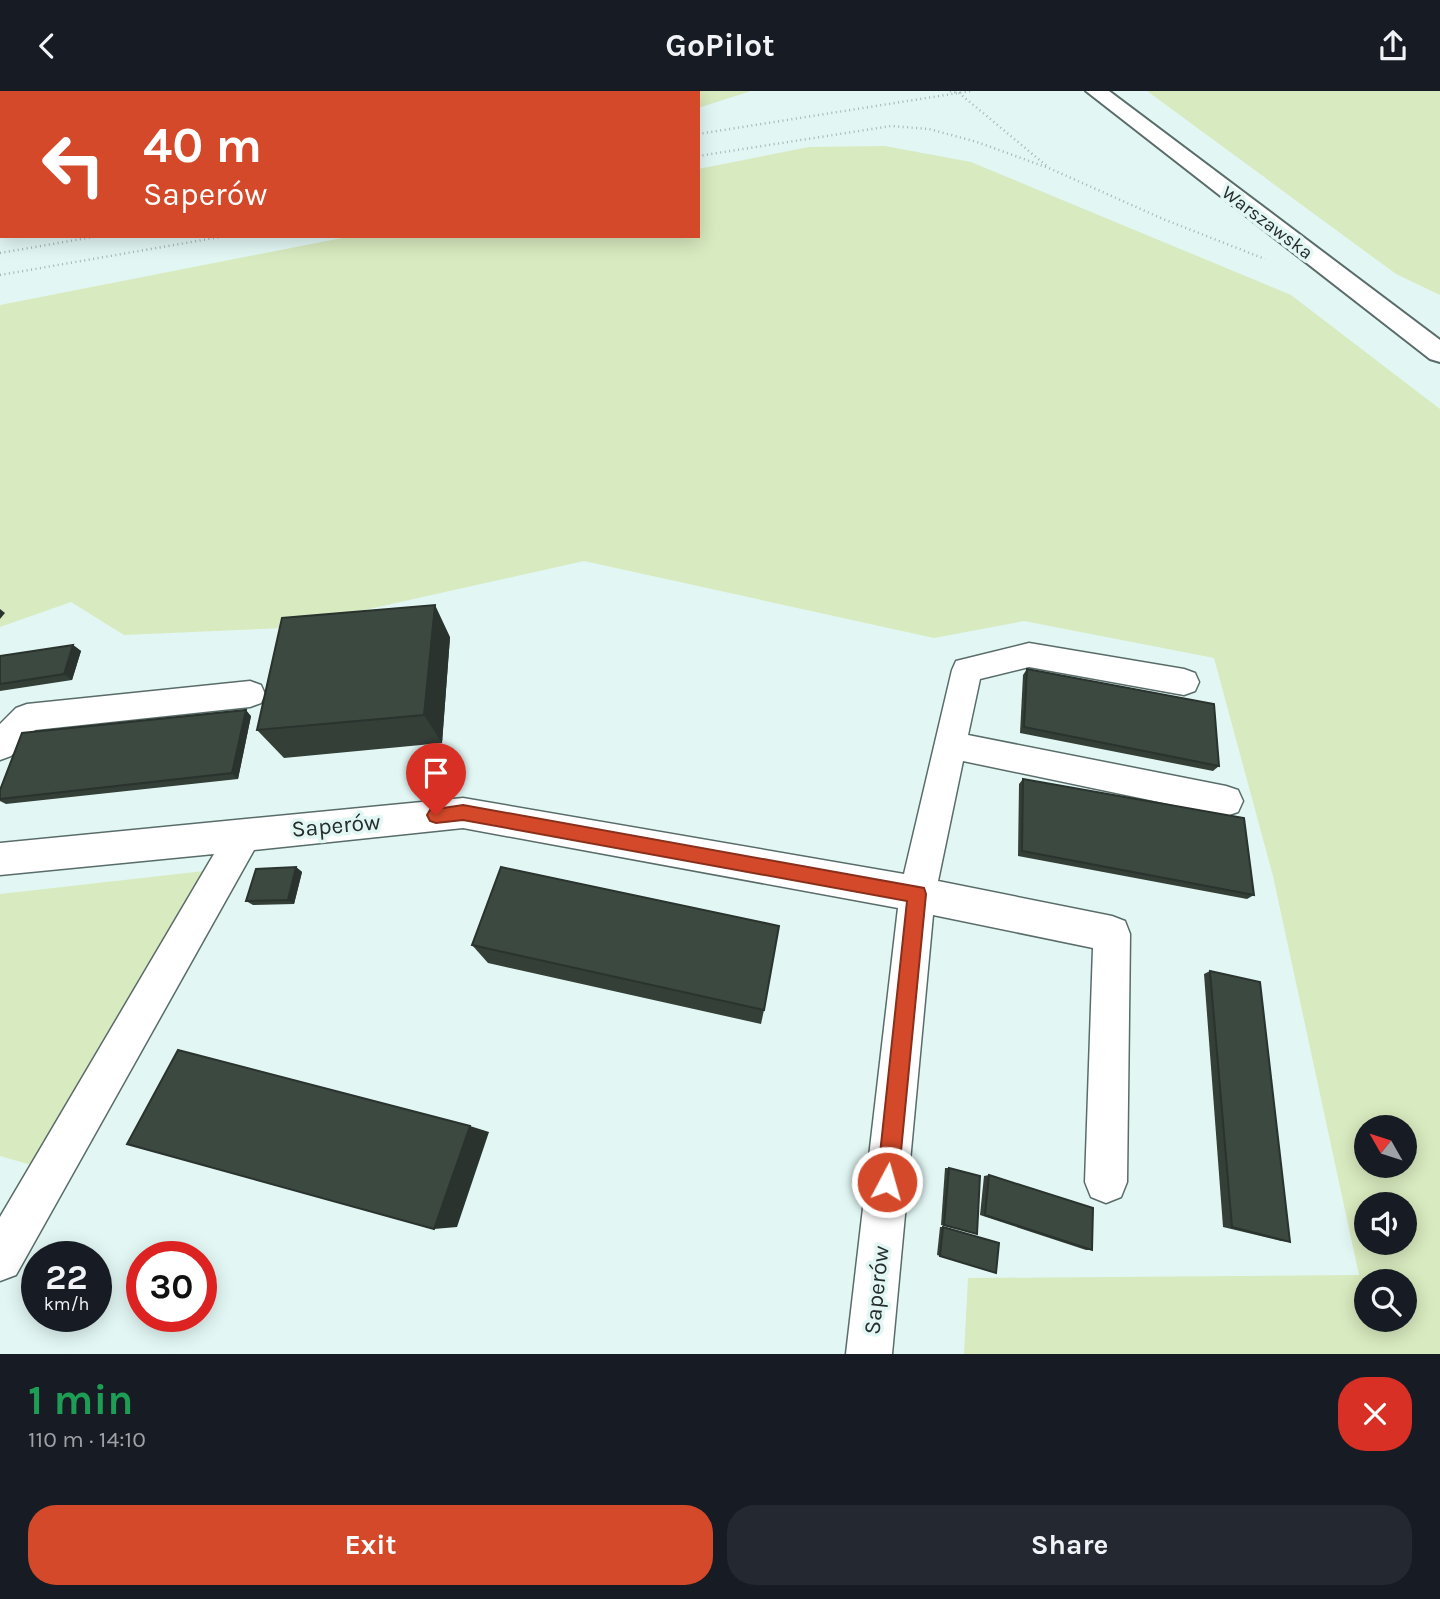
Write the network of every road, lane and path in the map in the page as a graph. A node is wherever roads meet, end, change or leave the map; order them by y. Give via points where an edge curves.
1 (950, 91) edge
2 (971, 91) edge
3 (1096, 91) edge
4 (959, 93) junction
5 (700, 134) edge
6 (700, 156) edge
7 (1051, 169) junction
8 (87, 238) edge
9 (214, 238) edge
10 (0, 253) edge
11 (1275, 262) dead end
12 (0, 275) edge
13 (1440, 353) edge
14 (1184, 682) dead end
15 (250, 694) dead end
16 (0, 745) edge
17 (951, 745) junction
18 (1226, 801) dead end
19 (245, 833) junction
20 (0, 859) edge
21 (917, 894) junction
22 (1106, 1182) dead end
23 (0, 1259) edge
24 (869, 1354) edge

1 - 4 path
2 - 4 path
3 - 13 main road, Warszawska
4 - 5 path
4 - 7 path
6 - 7 path via 891,126 929,129
7 - 11 path
8 - 10 path
9 - 12 path
14 - 17 street via 1029,655 968,670
15 - 16 street via 27,717
17 - 18 street
17 - 21 street
19 - 20 street, Saperów
19 - 21 street, Saperów via 463,813
19 - 23 street
21 - 22 street via 1112,934
21 - 24 street, Saperów

